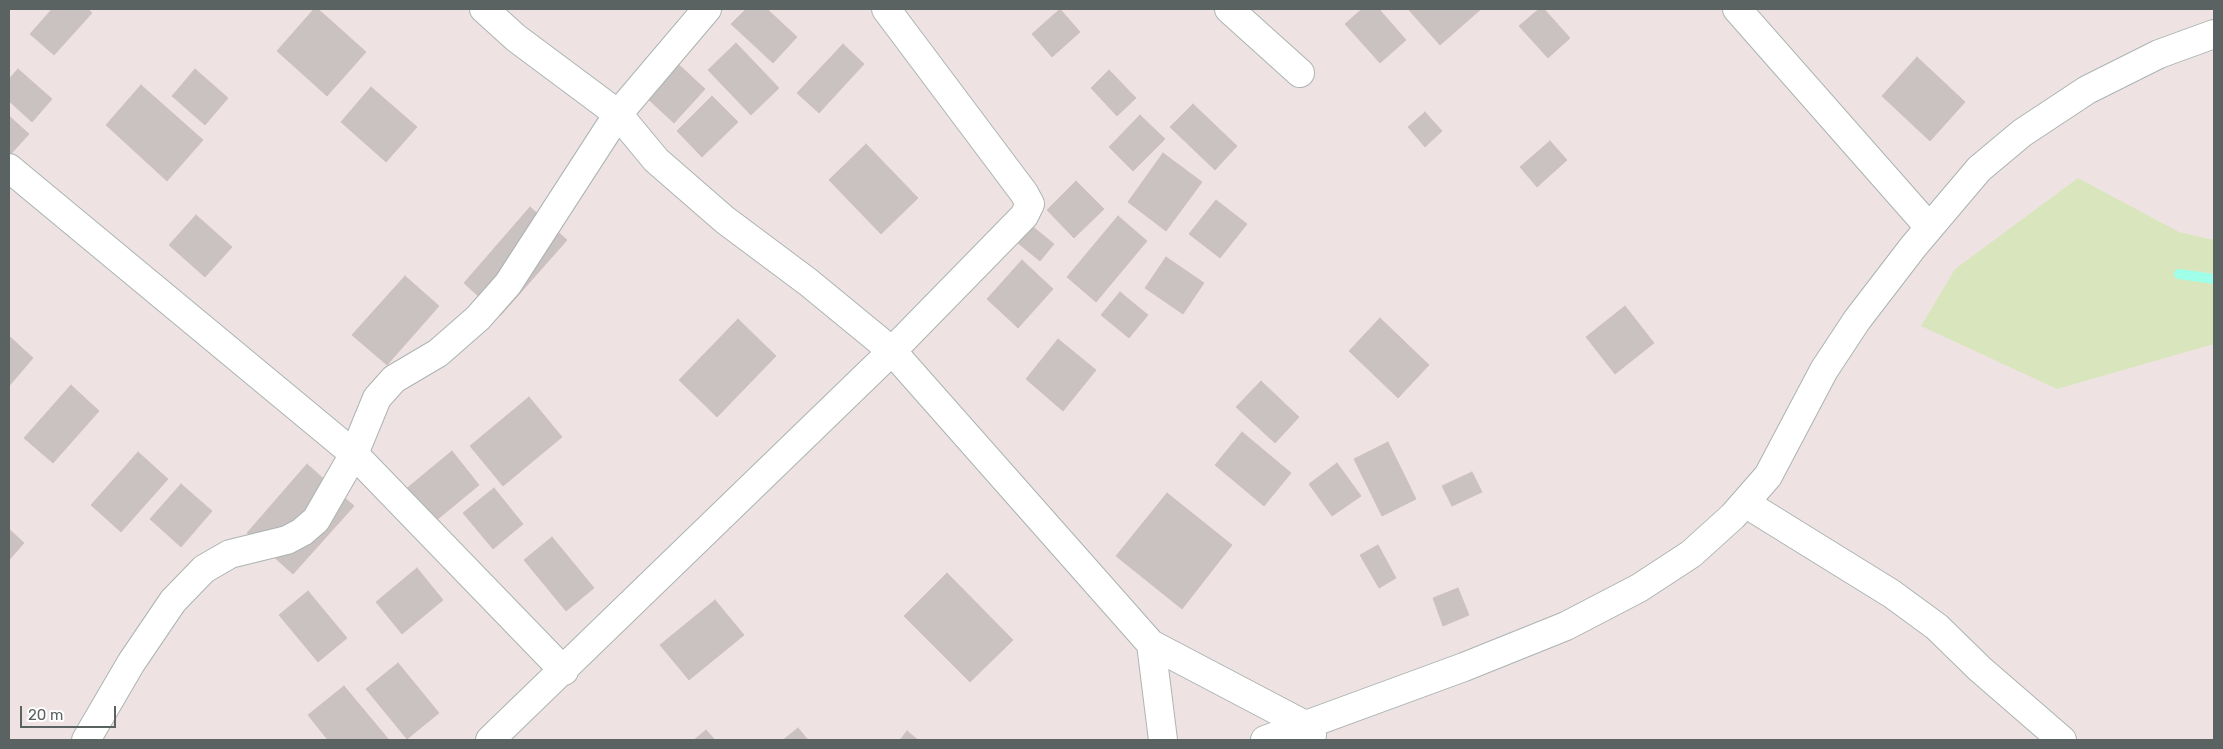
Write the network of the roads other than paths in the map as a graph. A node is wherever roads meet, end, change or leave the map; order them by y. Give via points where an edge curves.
1 (484, 9) edge
2 (707, 9) edge
3 (886, 9) edge
4 (1229, 9) edge
5 (1737, 9) edge
6 (2214, 34) edge
7 (1300, 73) dead end
8 (618, 114) junction
9 (9, 168) edge
10 (1930, 227) junction
11 (892, 351) junction
12 (354, 454) junction
13 (1745, 503) junction
14 (1151, 644) junction
15 (564, 671) junction
16 (1310, 732) edge
17 (86, 740) edge
18 (490, 740) edge
19 (1163, 740) edge
20 (1265, 740) edge
21 (2062, 740) edge

1 - 8 street via 516,38
2 - 8 street
3 - 11 street via 1030,204 1024,216
4 - 7 street
5 - 10 street
6 - 10 street via 2159,54 2087,90 2022,134 1979,169
8 - 11 street via 656,160 725,220
8 - 12 street via 508,284 478,318 438,354 394,379 377,398
9 - 12 street
10 - 13 street via 1857,320 1824,370 1768,476
11 - 14 street
11 - 15 street
12 - 15 street
12 - 17 street via 316,520 302,532 287,540 230,554 204,569 173,601 131,663
13 - 16 street via 1691,554 1639,588 1566,626
13 - 21 street via 1892,594 1937,628
14 - 16 street
14 - 19 street
15 - 18 street
16 - 20 street

